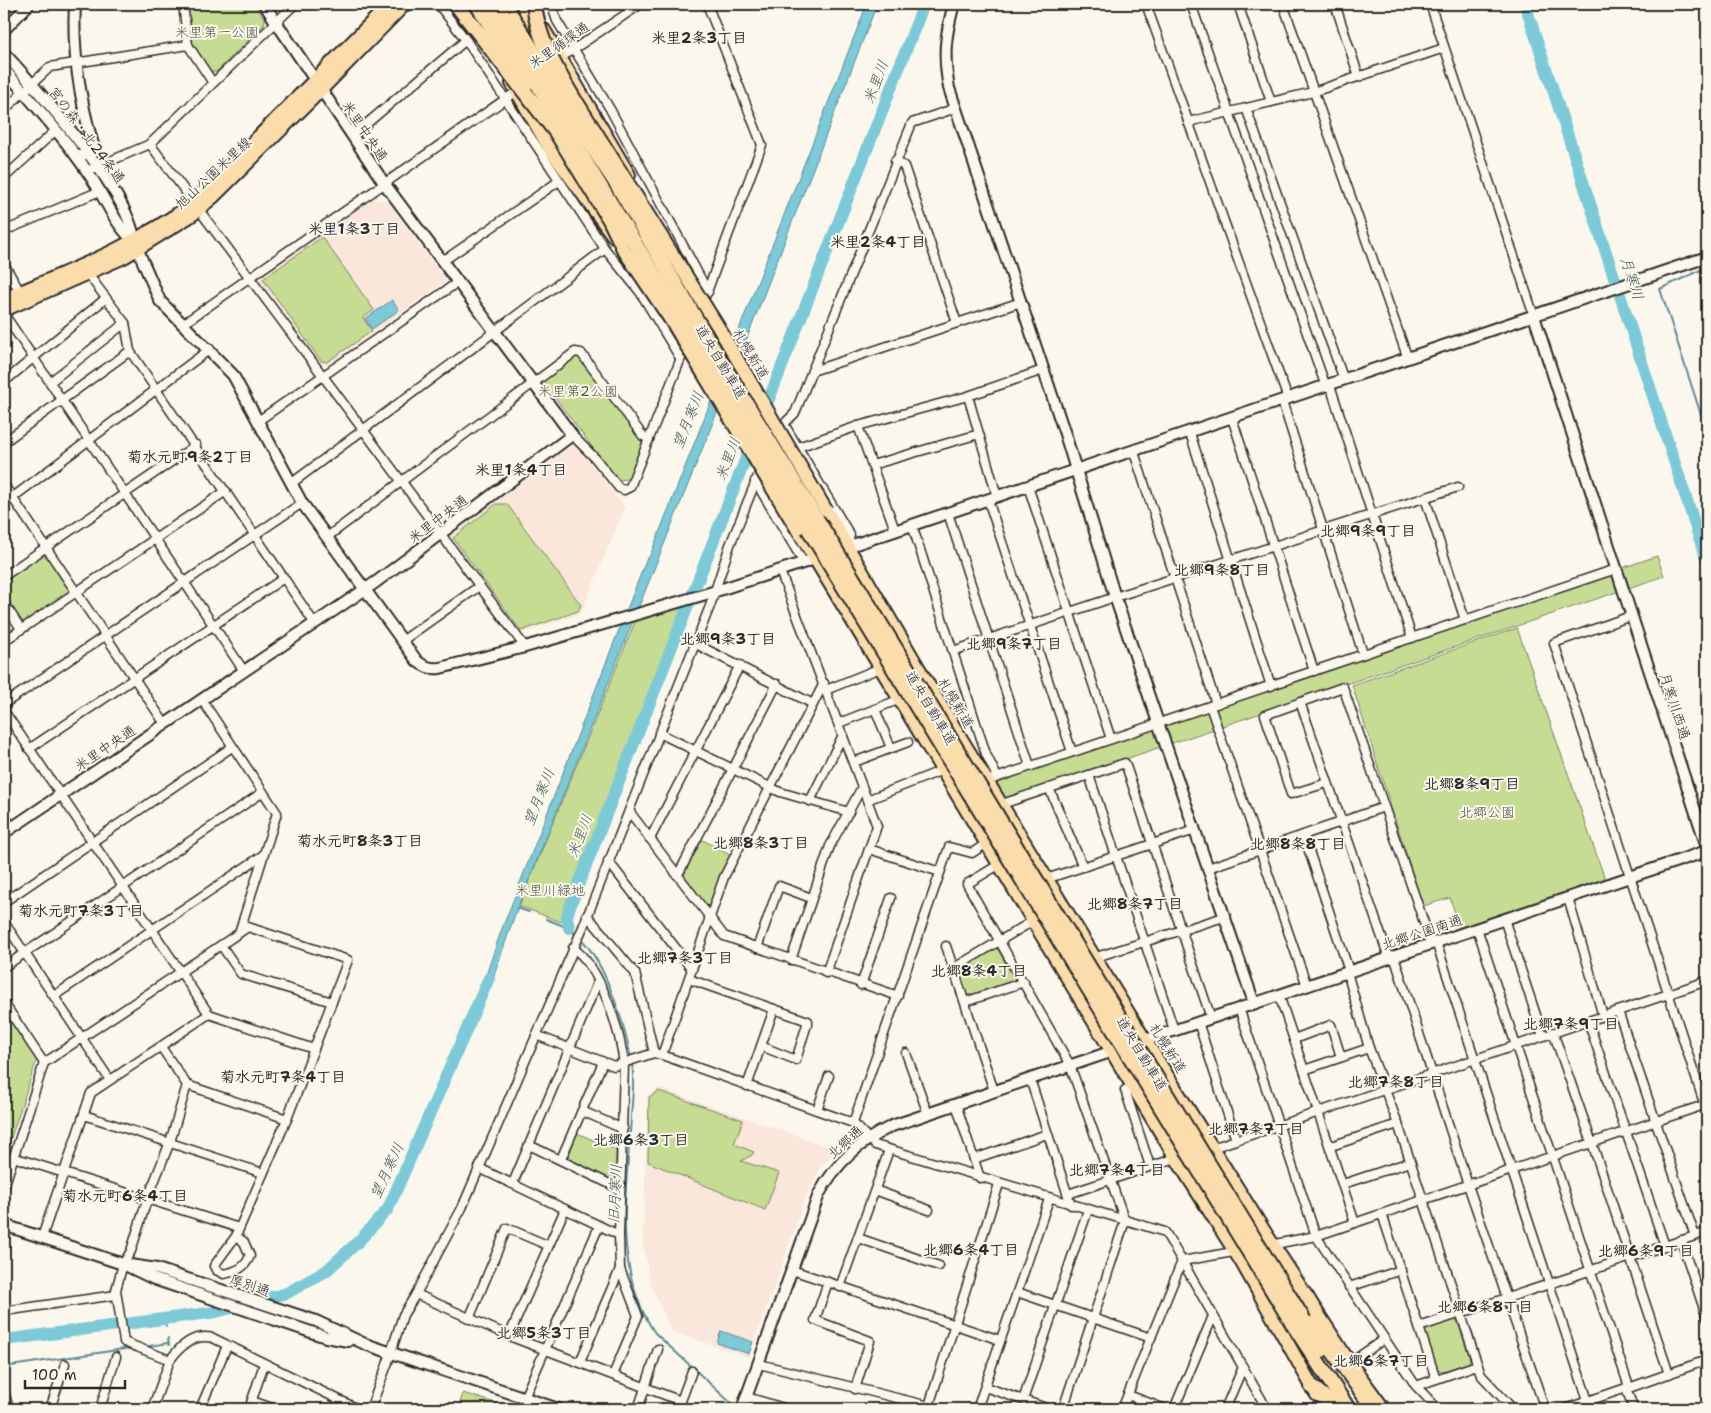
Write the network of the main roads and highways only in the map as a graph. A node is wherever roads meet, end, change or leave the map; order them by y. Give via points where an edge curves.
1 (390, 4) edge
2 (405, 4) edge
3 (456, 4) edge
4 (462, 4) edge
5 (476, 4) edge
6 (489, 4) edge
7 (504, 4) edge
8 (516, 4) edge
9 (530, 4) edge
10 (534, 4) edge
11 (318, 85) junction
12 (618, 186) junction
13 (606, 197) junction
14 (654, 224) junction
15 (136, 245) junction
16 (623, 249) junction
17 (22, 296) junction
18 (4, 299) edge
19 (4, 310) edge
20 (1307, 1298) junction
21 (1312, 1388) junction
22 (1327, 1409) edge
23 (1334, 1409) edge
24 (1348, 1409) edge
25 (1363, 1409) edge
26 (1374, 1409) edge
27 (1384, 1409) edge

1 - 11 main road, 旭山公園米里線
2 - 11 main road, 旭山公園米里線
3 - 13 highway, bridge
4 - 16 main road, bridge via 550,149
5 - 16 main road, bridge via 609,220
6 - 13 highway, 道央自動車道, bridge
7 - 12 highway, 道央自動車道, bridge
8 - 14 main road, 札幌新道, bridge
9 - 14 main road, bridge via 616,150
10 - 12 highway, bridge via 544,44
11 - 15 main road, 旭山公園米里線 via 195,206
12 - 25 highway, 道央自動車道, bridge via 726,370 1294,1304
13 - 24 highway, 道央自動車道, bridge via 1294,1327
14 - 20 main road, 札幌新道, bridge via 847,547 992,779 1002,804 1046,879
15 - 17 main road, 旭山公園米里線
15 - 17 main road, 旭山公園米里線 via 87,273
16 - 21 main road, bridge via 674,325 797,529 809,561 880,668 1134,1085
17 - 18 main road, 旭山公園米里線
17 - 19 main road, 旭山公園米里線
20 - 26 highway via 1325,1340
20 - 27 main road, 札幌新道
21 - 22 main road
21 - 23 highway

